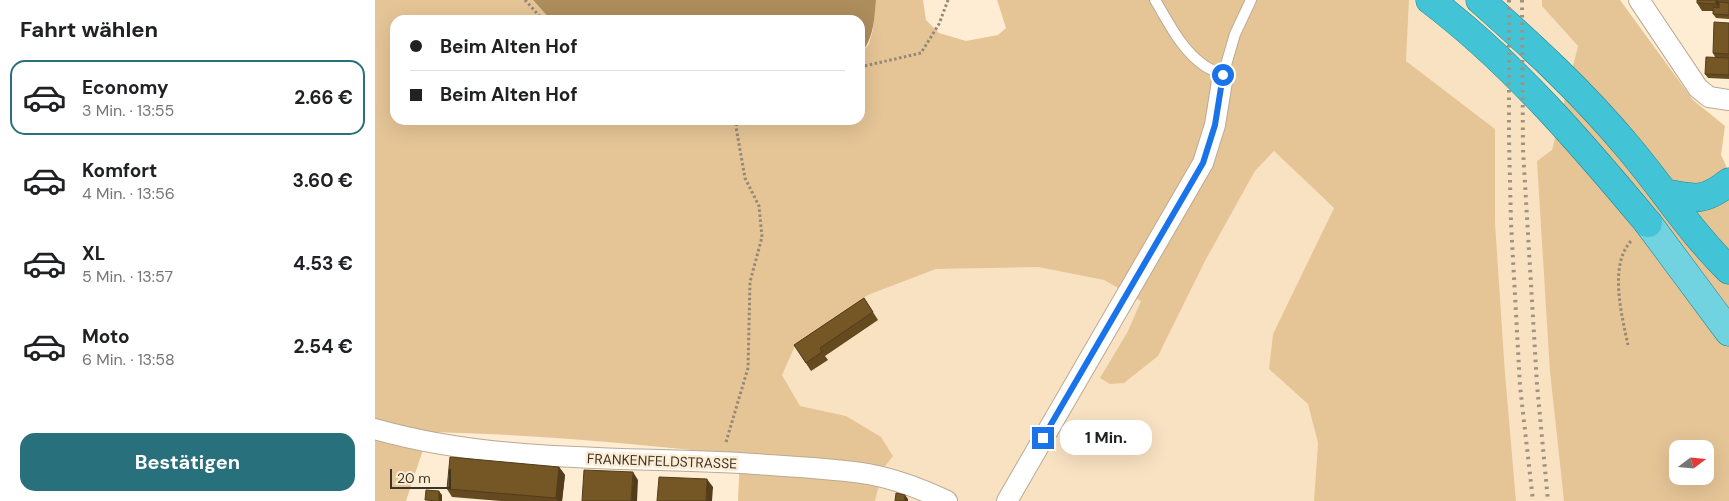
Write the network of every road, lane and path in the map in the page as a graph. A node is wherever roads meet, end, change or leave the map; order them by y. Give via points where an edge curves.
1 (525, 0) edge
2 (948, 0) edge
3 (1155, 0) edge
4 (1251, 0) edge
5 (1430, 0) edge
6 (1479, 0) edge
7 (1639, 0) edge
8 (538, 15) edge
9 (865, 67) edge
10 (1223, 75) junction
11 (1729, 100) edge
12 (736, 125) edge
13 (1722, 188) edge
14 (1665, 193) junction
15 (1648, 223) junction
16 (1702, 240) junction
17 (1729, 270) edge
18 (1729, 304) edge
19 (1729, 332) edge
20 (1628, 345) dead end
21 (375, 429) edge
22 (720, 462) junction
23 (947, 501) edge
24 (1007, 501) edge

1 - 8 path
2 - 9 path via 939,24 921,53
3 - 10 lane via 1190,53 1204,66
4 - 10 lane via 1235,34
5 - 15 highway via 1516,75 1597,162
6 - 14 highway via 1585,98
7 - 11 street via 1697,88 1709,97
10 - 24 street via 1215,125 1203,163
12 - 22 path via 745,178 759,206 762,237 750,282 748,368
13 - 14 highway via 1702,197
13 - 16 highway via 1708,205 1702,220
14 - 16 highway
15 - 18 main road
15 - 19 main road
15 - 20 path via 1621,257 1620,300
16 - 17 highway
21 - 22 street, FRANKENFELDSTRASSE via 445,444 516,454
22 - 23 street, FRANKENFELDSTRASSE via 869,474 923,490

